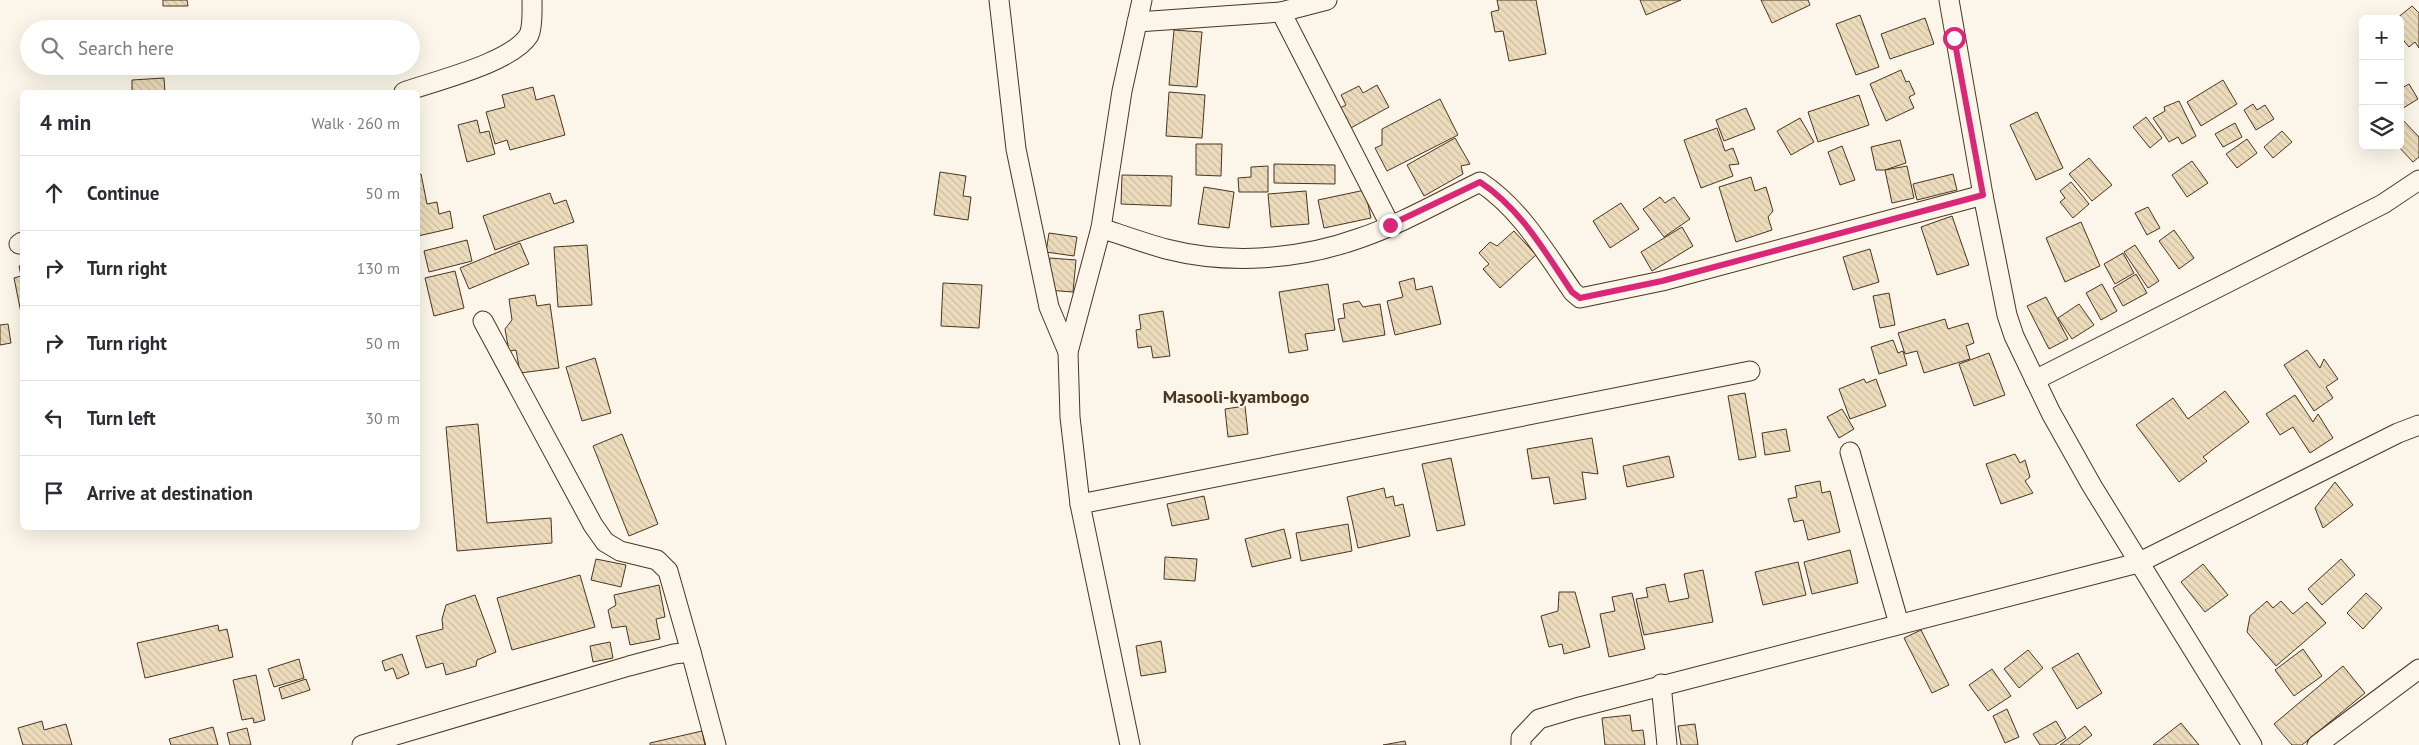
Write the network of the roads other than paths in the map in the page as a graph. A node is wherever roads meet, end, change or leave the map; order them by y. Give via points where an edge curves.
1 (532, 0) edge
2 (999, 0) edge
3 (1142, 0) edge
4 (1327, 0) edge
5 (1948, 0) edge
6 (1281, 12) junction
7 (1137, 22) junction
8 (410, 90) edge
9 (2419, 180) edge
10 (1983, 195) junction
11 (1390, 225) junction
12 (1101, 228) junction
13 (483, 320) dead end
14 (1068, 352) junction
15 (1750, 371) dead end
16 (2035, 380) junction
17 (2419, 424) edge
18 (1850, 452) dead end
19 (1080, 504) junction
20 (2138, 563) junction
21 (1899, 624) junction
22 (691, 652) junction
23 (2419, 669) edge
24 (1661, 684) junction
25 (2247, 743) edge
26 (362, 745) edge
27 (716, 745) edge
28 (1130, 745) edge
29 (1521, 745) edge
30 (1668, 745) edge
31 (2317, 745) edge

1 - 8 street via 529,34 512,51 485,65
2 - 14 street via 1016,149 1049,307
3 - 7 street
4 - 6 street
5 - 10 street
6 - 7 street
6 - 11 street
7 - 12 street via 1122,92
9 - 16 street via 2383,204
10 - 11 street via 1672,279 1580,298 1572,292 1519,214 1500,195 1480,182
10 - 16 street via 2007,315
11 - 12 street via 1360,238 1306,253 1264,259 1218,257 1167,249
12 - 14 street
13 - 22 street via 605,542 620,551 657,560 668,572
14 - 19 street via 1070,417
15 - 19 street
16 - 20 street
17 - 20 street
18 - 21 street
19 - 28 street
20 - 21 street
20 - 25 street
21 - 24 street
22 - 26 street via 629,666
22 - 27 street
23 - 31 street
24 - 29 street via 1539,719 1520,738
24 - 30 street

